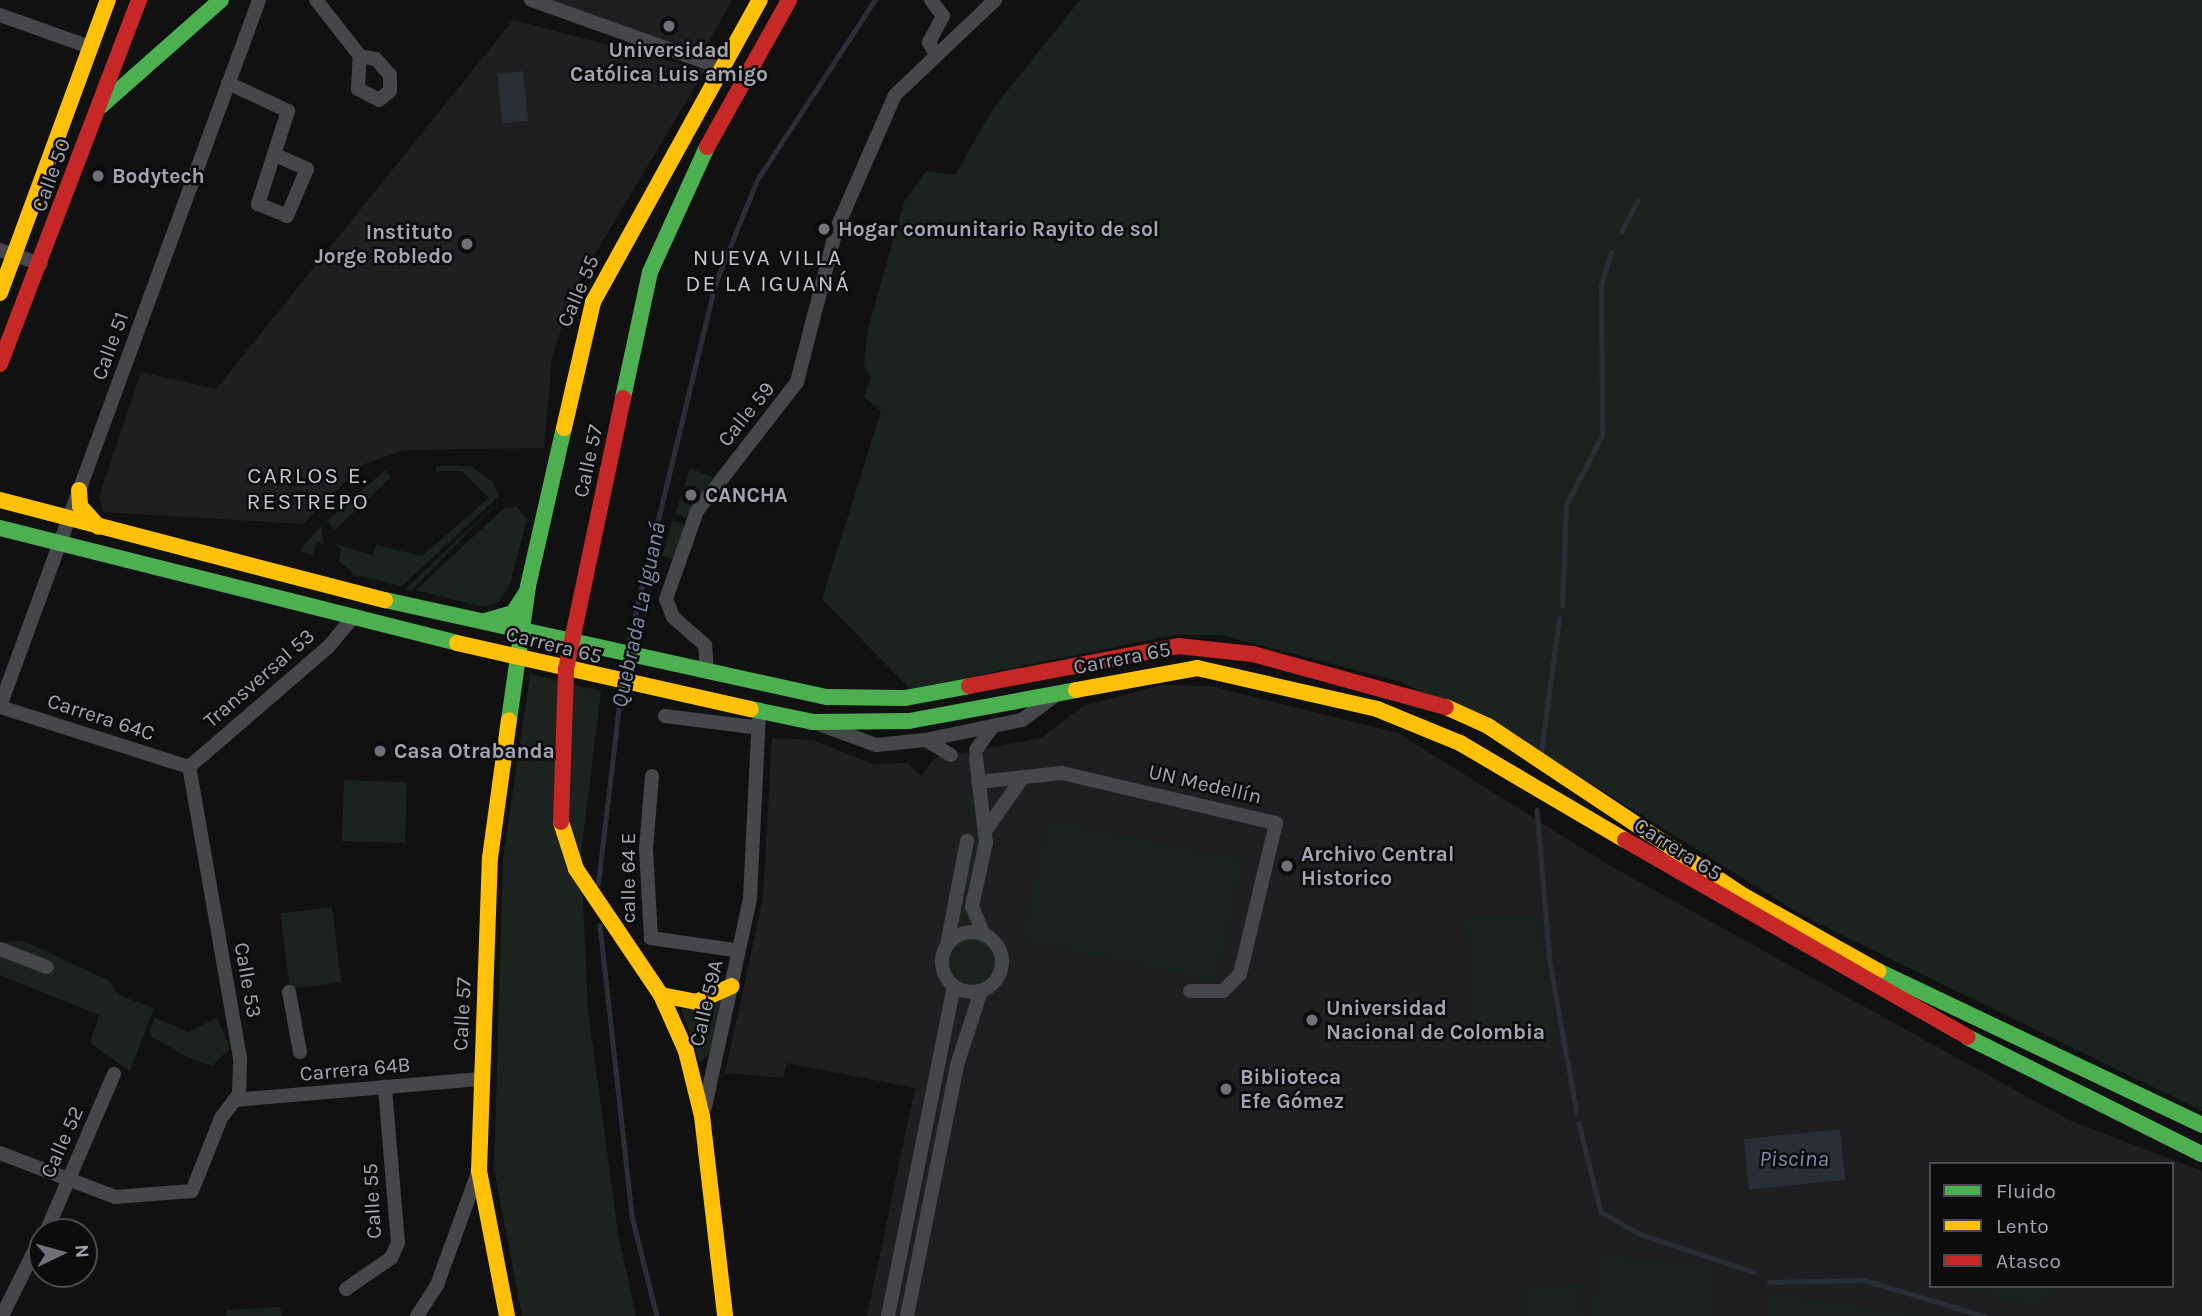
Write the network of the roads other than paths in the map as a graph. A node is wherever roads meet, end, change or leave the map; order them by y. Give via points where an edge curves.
1 (108, 0) edge
2 (139, 0) edge
3 (221, 0) edge
4 (259, 0) edge
5 (316, 0) edge
6 (531, 0) edge
7 (760, 0) edge
8 (789, 0) edge
9 (931, 0) edge
10 (995, 0) edge
11 (0, 15) edge
12 (90, 47) junction
13 (936, 55) junction
14 (360, 56) dead end
15 (722, 68) junction
16 (107, 82) junction
17 (228, 83) junction
18 (99, 107) junction
19 (278, 156) dead end
20 (7, 252) edge
21 (41, 264) junction
22 (0, 293) edge
23 (0, 364) edge
24 (79, 490) junction
25 (0, 500) edge
26 (68, 520) junction
27 (0, 528) edge
28 (100, 528) junction
29 (58, 547) junction
30 (528, 586) junction
31 (353, 617) junction
32 (485, 621) junction
33 (521, 630) junction
34 (571, 642) junction
35 (516, 657) junction
36 (566, 669) junction
37 (703, 672) junction
38 (766, 686) junction
39 (1060, 692) junction
40 (707, 701) junction
41 (0, 706) edge
42 (760, 711) junction
43 (665, 716) dead end
44 (813, 722) junction
45 (993, 726) junction
46 (752, 727) dead end
47 (925, 740) junction
48 (951, 755) dead end
49 (189, 767) junction
50 (652, 776) dead end
51 (1023, 777) junction
52 (978, 782) junction
53 (985, 831) junction
54 (967, 841) dead end
55 (984, 935) junction
56 (947, 945) junction
57 (627, 946) joint
58 (0, 949) edge
59 (734, 950) dead end
60 (47, 967) dead end
61 (732, 986) junction
62 (954, 986) junction
63 (981, 991) junction
64 (1190, 991) dead end
65 (289, 992) dead end
66 (661, 995) junction
67 (300, 1052) dead end
68 (114, 1074) dead end
69 (480, 1079) junction
70 (385, 1087) junction
71 (234, 1100) junction
72 (702, 1116) junction
73 (2202, 1125) edge
74 (0, 1153) edge
75 (2202, 1154) edge
76 (479, 1170) junction
77 (67, 1181) junction
78 (51, 1218) edge
79 (28, 1262) edge
80 (28, 1266) edge
81 (346, 1289) dead end
82 (9, 1297) edge
83 (2, 1316) edge
84 (10, 1316) edge
85 (416, 1316) edge
86 (507, 1316) edge
87 (725, 1316) edge
88 (888, 1316) edge
89 (907, 1316) edge

1 - 12 main road, Calle 50
2 - 16 main road, Calle 50
3 - 18 main road
4 - 17 street, Calle 51
5 - 14 street
6 - 15 street
7 - 15 main road, Calle 55
8 - 34 main road, Calle 57 via 680,197 655,257
9 - 13 street via 943,16 929,42
10 - 13 street, Calle 59
11 - 12 street
12 - 16 main road via 101,58
12 - 20 main road, Calle 50
13 - 37 street, Calle 59 via 895,95 847,200 797,382 720,477 689,530 666,599 673,618 705,645
15 - 30 main road, Calle 55 via 593,302
16 - 18 main road, Calle 50
17 - 19 street via 288,111
17 - 24 street, Calle 51
18 - 21 main road, Calle 50
20 - 21 street
20 - 22 main road, Calle 50
21 - 23 main road, Calle 50
24 - 26 street, Calle 51
24 - 28 main road via 86,517
25 - 26 main road, Carrera 65
26 - 28 main road, Carrera 65
26 - 29 street, Calle 51
27 - 29 main road, Carrera 65
28 - 32 main road, Carrera 65
29 - 31 main road, Carrera 65
29 - 41 street, Calle 51
30 - 32 main road via 513,613
30 - 33 main road, Calle 55
31 - 35 main road, Carrera 65
31 - 49 street, Transversal 53 via 329,646
32 - 33 main road, Carrera 65
33 - 34 main road, Carrera 65
33 - 35 main road, Calle 57
34 - 36 main road, Calle 57
34 - 37 main road, Carrera 65
35 - 36 main road, Carrera 65
35 - 69 main road, Calle 57 via 490,858
36 - 40 main road, Carrera 65
36 - 57 main road, Calle 57 via 561,824 576,869
37 - 38 main road, Carrera 65
38 - 40 main road via 760,705
38 - 73 main road, Carrera 65 via 827,697 905,698 1178,646 1253,654 1422,696 1488,726 1744,896 1866,965
39 - 44 main road, Carrera 65 via 909,721
39 - 45 street via 1038,713
39 - 75 main road, Carrera 65 via 1153,671 1212,668 1429,728 1905,1005 2171,1144
40 - 42 main road, Carrera 65
41 - 49 street, Carrera 64C
42 - 44 main road, Carrera 65
42 - 61 street, Calle 59A via 752,884
43 - 46 street
44 - 47 street via 876,745
45 - 47 street
45 - 52 street via 976,754
47 - 48 street
49 - 71 street, Calle 53 via 240,1058
50 - 59 street, calle 64 E via 646,849 652,938
51 - 52 street
51 - 53 street via 996,807
51 - 64 street, UN Medellín via 1073,775 1276,823 1240,974 1223,991
52 - 53 street
53 - 55 street via 972,899
54 - 56 street
55 - 56 street via 964,933
55 - 63 street via 999,951 1001,968
56 - 62 street via 943,969
57 - 66 main road, Calle 59A
58 - 60 street
61 - 66 main road via 696,1002
61 - 72 street, Calle 59A
62 - 63 street
62 - 88 street
63 - 89 street via 957,1065
65 - 67 street
66 - 72 main road, Calle 59A via 686,1051
68 - 77 street, Calle 52
69 - 70 street, Carrera 64B
69 - 76 main road, Calle 57
70 - 71 street, Carrera 64B via 307,1087
70 - 81 street, Calle 55 via 398,1243 391,1258
71 - 77 street, Calle 53 via 192,1191 115,1197
72 - 87 main road
74 - 77 street
76 - 85 street via 437,1285
76 - 86 main road, Calle 57
77 - 78 street, Calle 52
79 - 82 street, Calle 52
80 - 82 street, Calle 52
82 - 83 street, Calle 52
82 - 84 street, Calle 52

